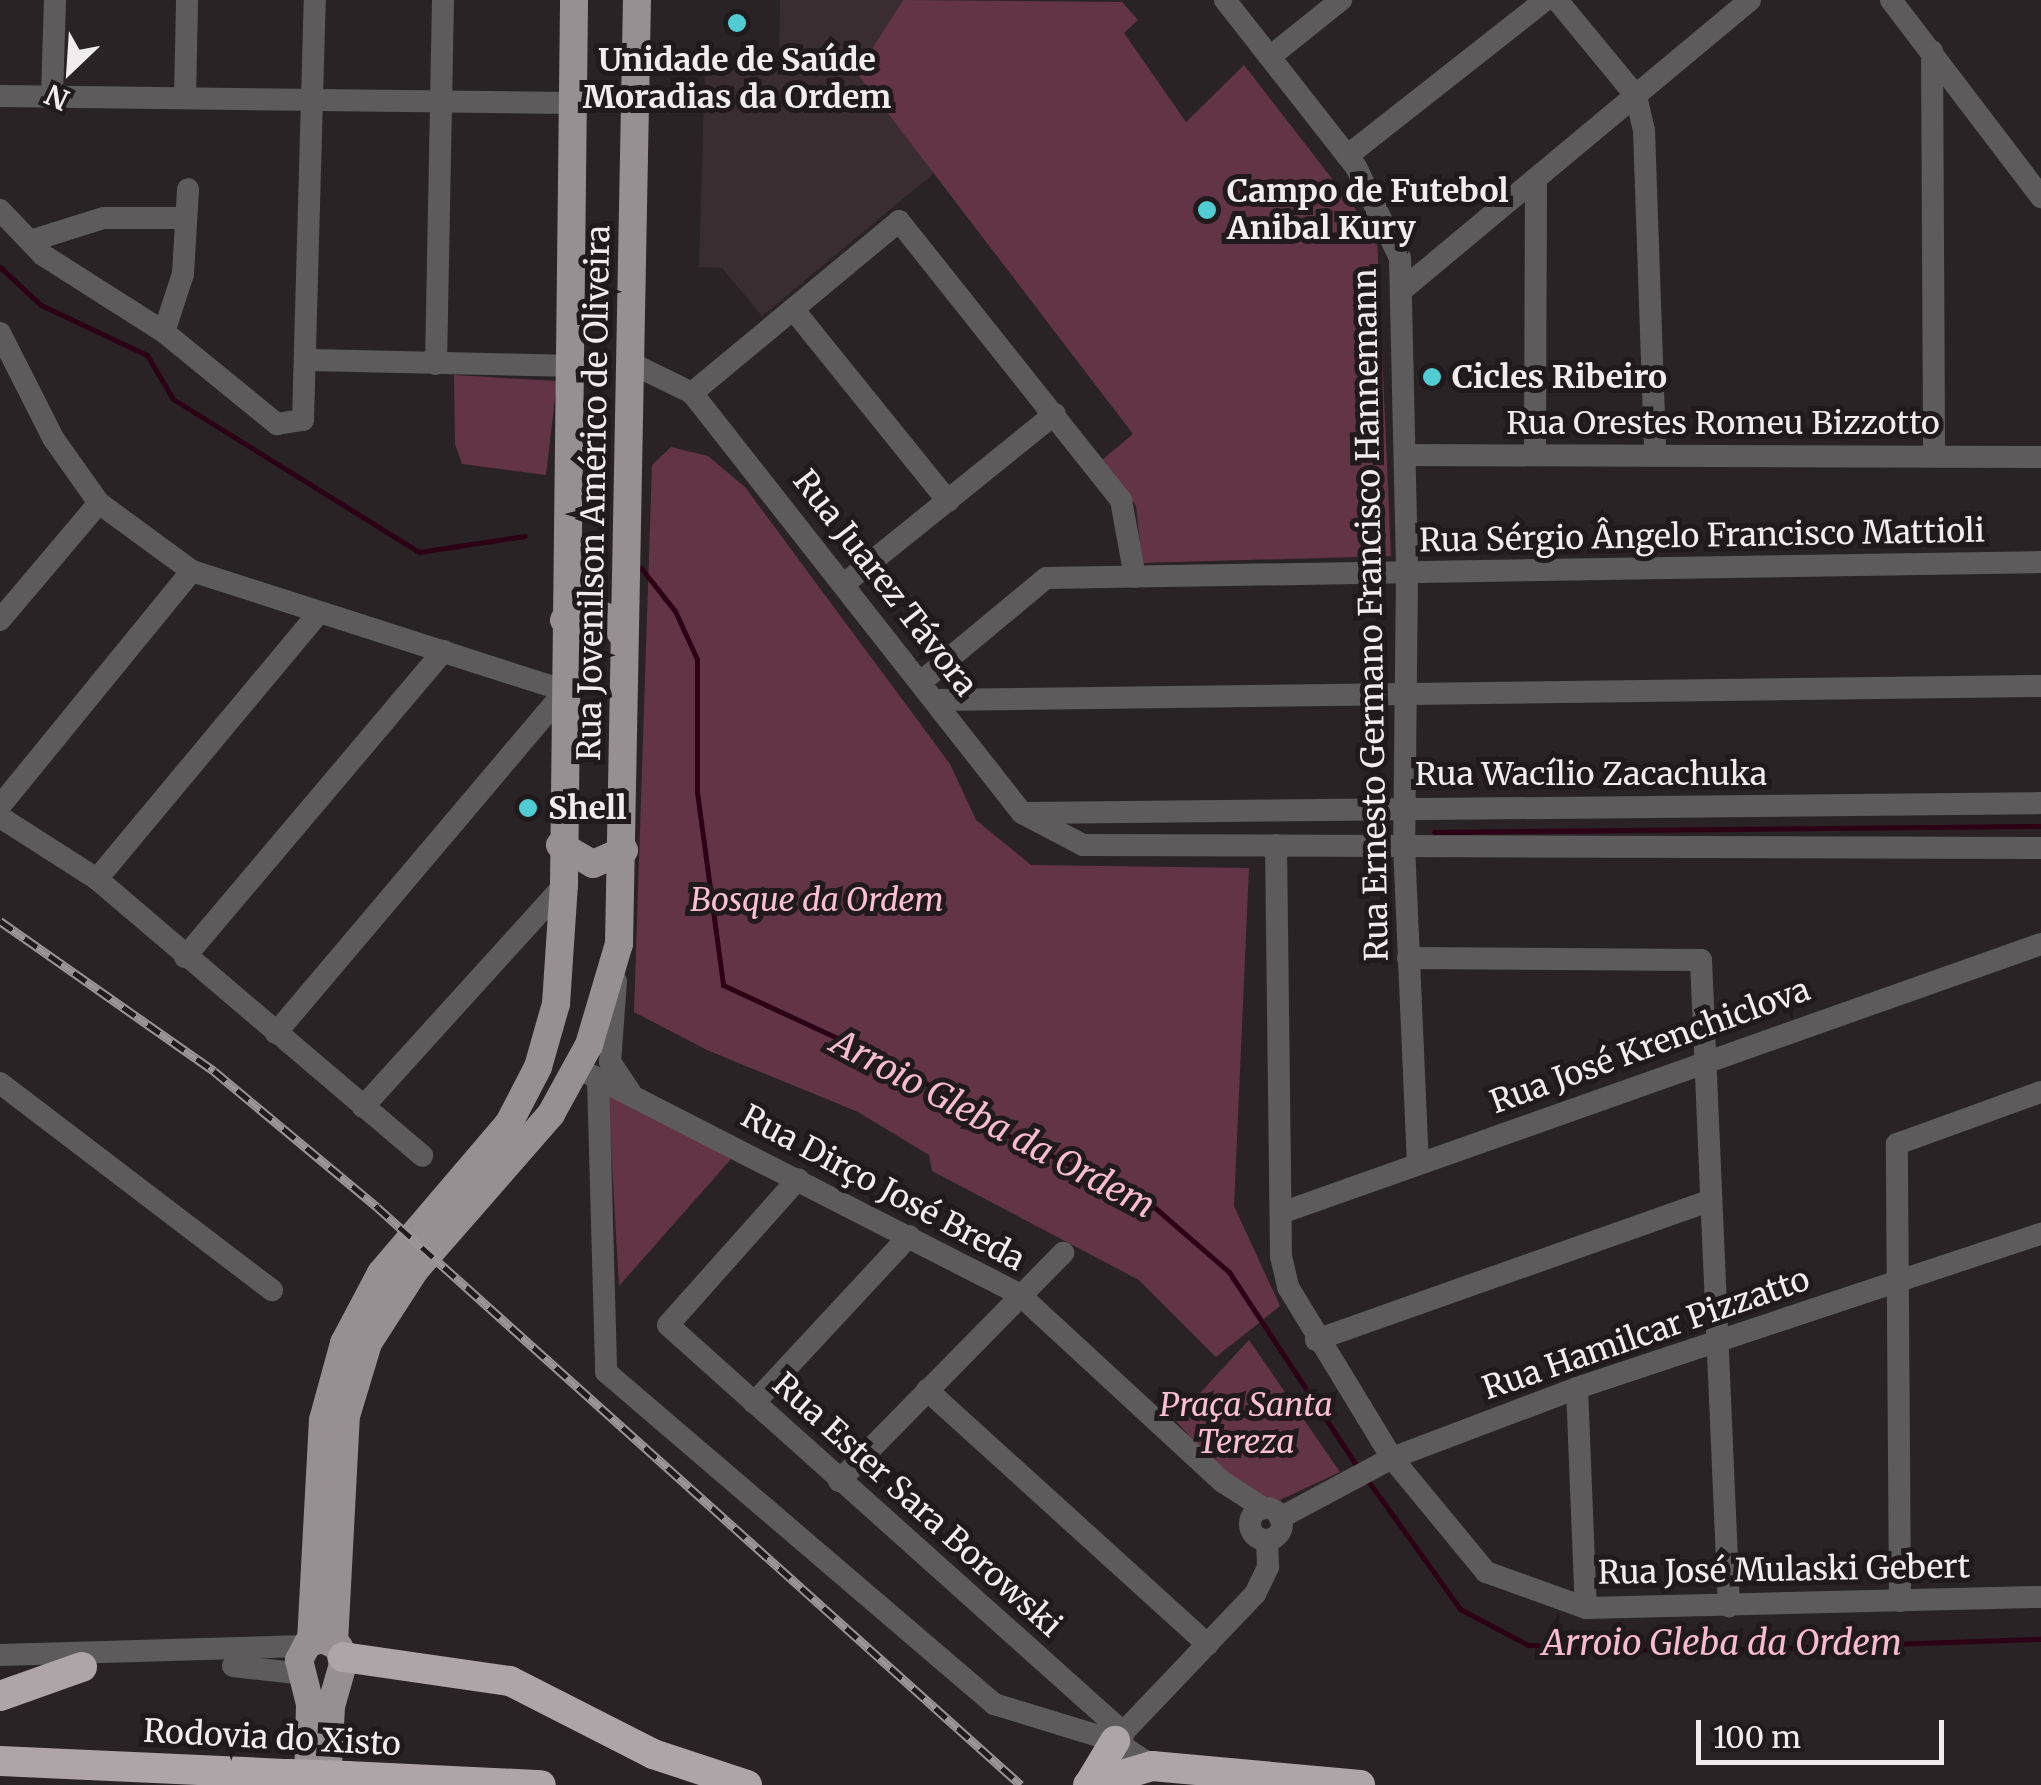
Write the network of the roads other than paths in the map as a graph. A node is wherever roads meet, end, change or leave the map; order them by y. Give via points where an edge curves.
1 (55, 0) edge
2 (187, 0) edge
3 (314, 0) edge
4 (443, 0) edge
5 (574, 0) edge
6 (636, 0) edge
7 (1225, 0) edge
8 (1341, 0) edge
9 (1545, 0) edge
10 (1557, 0) edge
11 (1750, 0) edge
12 (1892, 0) edge
13 (1932, 50) junction
14 (1272, 56) junction
15 (52, 94) junction
16 (0, 96) edge
17 (1636, 96) junction
18 (185, 98) junction
19 (312, 101) junction
20 (442, 101) junction
21 (568, 103) junction
22 (1347, 156) junction
23 (1536, 182) junction
24 (188, 189) dead end
25 (2041, 197) edge
26 (0, 210) edge
27 (186, 218) junction
28 (30, 241) junction
29 (1402, 290) junction
30 (793, 309) junction
31 (164, 332) junction
32 (0, 333) edge
33 (310, 360) junction
34 (436, 364) junction
35 (633, 364) junction
36 (565, 366) junction
37 (692, 393) junction
38 (1055, 414) junction
39 (1535, 454) junction
40 (1655, 454) junction
41 (1406, 455) junction
42 (1934, 456) junction
43 (2041, 457) edge
44 (948, 501) junction
45 (98, 503) junction
46 (2041, 562) edge
47 (192, 571) junction
48 (1408, 573) junction
49 (1134, 577) junction
50 (844, 584) junction
51 (319, 614) junction
52 (0, 620) edge
53 (564, 620) junction
54 (622, 634) junction
55 (444, 651) junction
56 (2041, 686) edge
57 (566, 691) junction
58 (929, 691) junction
59 (1408, 696) junction
60 (2041, 803) edge
61 (0, 806) edge
62 (1405, 807) junction
63 (1022, 813) junction
64 (0, 817) edge
65 (1404, 844) junction
66 (560, 845) junction
67 (1276, 845) junction
68 (2041, 848) edge
69 (624, 850) junction
70 (96, 879) junction
71 (564, 885) junction
72 (620, 944) junction
73 (2041, 944) edge
74 (185, 957) junction
75 (1408, 958) junction
76 (276, 1033) junction
77 (1706, 1060) junction
78 (588, 1074) junction
79 (0, 1083) edge
80 (2041, 1092) edge
81 (636, 1098) junction
82 (363, 1107) junction
83 (422, 1156) dead end
84 (1418, 1164) junction
85 (798, 1179) junction
86 (1709, 1201) junction
87 (1281, 1213) junction
88 (2041, 1234) edge
89 (910, 1236) junction
90 (1063, 1253) dead end
91 (1899, 1283) junction
92 (272, 1290) dead end
93 (1020, 1296) junction
94 (1316, 1340) junction
95 (1714, 1346) junction
96 (1577, 1388) junction
97 (927, 1390) junction
98 (754, 1403) junction
99 (1388, 1460) junction
100 (839, 1480) junction
101 (1223, 1482) junction
102 (1272, 1513) junction
103 (1259, 1534) junction
104 (2041, 1596) edge
105 (1900, 1600) junction
106 (1729, 1606) junction
107 (1586, 1608) junction
108 (1208, 1645) junction
109 (0, 1655) edge
110 (322, 1656) junction
111 (83, 1659) junction
112 (0, 1668) edge
113 (0, 1696) edge
114 (1120, 1737) junction
115 (0, 1761) edge
116 (1152, 1766) junction
117 (299, 1780) edge
118 (337, 1781) edge
119 (1089, 1783) edge
120 (541, 1785) edge
121 (747, 1785) edge
122 (1360, 1785) edge

1 - 15 street
2 - 18 street
3 - 19 street
4 - 20 street
5 - 21 main road, Rua Jovenilson Américo de Oliveira
6 - 35 main road, Rua Jovenilson Américo de Oliveira
7 - 14 street, Rua Ernesto Germano Francisco Hannemann
8 - 14 street
9 - 22 street
10 - 17 street
11 - 17 street
12 - 13 street
13 - 25 street
13 - 42 street
14 - 22 street, Rua Ernesto Germano Francisco Hannemann
15 - 16 street
15 - 18 street
17 - 23 street
17 - 40 street via 1644,131
18 - 19 street
19 - 20 street
19 - 33 street
20 - 21 street
20 - 34 street
21 - 36 main road, Rua Jovenilson Américo de Oliveira
22 - 29 street, Rua Ernesto Germano Francisco Hannemann via 1391,230
23 - 29 street
23 - 39 street
24 - 27 street
26 - 28 street
27 - 28 street via 104,218
27 - 31 street via 182,274
28 - 31 street
29 - 41 street, Rua Ernesto Germano Francisco Hannemann
30 - 37 street
30 - 38 street via 898,221
30 - 44 street
31 - 33 street via 277,424 294,424 308,411
32 - 45 street via 53,438
33 - 34 street
34 - 36 street
35 - 37 street, Rua Juarez Távora
35 - 54 main road, Rua Jovenilson Américo de Oliveira
36 - 53 main road, Rua Jovenilson Américo de Oliveira
37 - 50 street, Rua Juarez Távora
38 - 44 street
38 - 49 street via 1120,500
39 - 40 street, Rua Orestes Romeu Bizzotto
39 - 41 street, Rua Orestes Romeu Bizzotto
40 - 42 street, Rua Orestes Romeu Bizzotto
41 - 48 street, Rua Ernesto Germano Francisco Hannemann
42 - 43 street, Rua Orestes Romeu Bizzotto
44 - 50 street
45 - 47 street
45 - 52 street
46 - 48 street, Rua Sérgio Ângelo Francisco Mattioli
47 - 51 street
47 - 61 street
48 - 49 street, Rua Sérgio Ângelo Francisco Mattioli
48 - 59 street, Rua Ernesto Germano Francisco Hannemann
49 - 58 street, Rua Sérgio Ângelo Francisco Mattioli via 1046,578
50 - 58 street, Rua Juarez Távora
51 - 55 street
51 - 70 street
53 - 54 main road via 590,611 610,618
53 - 57 main road, Rua Jovenilson Américo de Oliveira
54 - 69 main road, Rua Jovenilson Américo de Oliveira
55 - 57 street
55 - 74 street
56 - 59 street
57 - 66 main road, Rua Jovenilson Américo de Oliveira
57 - 76 street
58 - 59 street
58 - 63 street, Rua Juarez Távora
59 - 62 street, Rua Ernesto Germano Francisco Hannemann
60 - 62 street, Rua Wacílio Zacachuka
62 - 63 street, Rua Wacílio Zacachuka
62 - 65 street, Rua Ernesto Germano Francisco Hannemann
63 - 67 street, Rua Juarez Távora via 1084,845
64 - 70 street
65 - 67 street
65 - 68 street
65 - 75 street, Rua Ernesto Germano Francisco Hannemann
66 - 69 main road via 593,864
66 - 71 main road, Rua Jovenilson Américo de Oliveira
67 - 87 street, Rua José Mulaski Gebert
69 - 72 main road, Rua Jovenilson Américo de Oliveira
70 - 74 street
71 - 82 street
71 - 110 main road, Rua Jovenilson Américo de Oliveira via 561,972 549,1035 509,1123 382,1273 344,1343 323,1420
72 - 78 main road
72 - 81 street, Rua Jovenilson Américo de Oliveira via 610,1062
73 - 77 street, Rua José Krenchiclova
74 - 76 street
75 - 77 street via 1701,960
75 - 84 street, Rua Ernesto Germano Francisco Hannemann
76 - 82 street
77 - 84 street, Rua José Krenchiclova
77 - 86 street
78 - 81 street, Rua Dirço José Breda
78 - 110 main road via 415,1270 368,1342 346,1416
78 - 114 street via 606,1372 994,1704
79 - 92 street
80 - 91 street via 1897,1144
81 - 85 street, Rua Dirço José Breda
82 - 83 street
84 - 87 street, Rua José Krenchiclova
85 - 89 street, Rua Dirço José Breda
85 - 98 street, Rua Ester Sara Borowski via 668,1324
86 - 94 street
86 - 95 street
87 - 94 street, Rua José Mulaski Gebert via 1288,1287
88 - 91 street, Rua Hamilcar Pizzatto
89 - 93 street, Rua Dirço José Breda
89 - 98 street
90 - 93 street
91 - 95 street, Rua Hamilcar Pizzatto
91 - 105 street
93 - 97 street
93 - 101 street, Rua Dirço José Breda
94 - 99 street, Rua José Mulaski Gebert
95 - 96 street, Rua Hamilcar Pizzatto
95 - 106 street
96 - 99 street, Rua Hamilcar Pizzatto
96 - 107 street
97 - 100 street
97 - 108 street
98 - 100 street, Rua Ester Sara Borowski
99 - 102 street, Rua Hamilcar Pizzatto
99 - 107 street, Rua José Mulaski Gebert via 1486,1572
100 - 114 street, Rua Ester Sara Borowski
101 - 102 street, Rua Dirço José Breda
101 - 103 street, Rua Dirço José Breda
102 - 103 street via 1280,1532
103 - 108 street via 1263,1582
104 - 105 street, Rua José Mulaski Gebert
105 - 106 street, Rua José Mulaski Gebert
106 - 107 street, Rua José Mulaski Gebert
108 - 114 street
109 - 111 street
110 - 111 street via 254,1666
110 - 117 main road
110 - 118 main road
110 - 121 highway via 510,1681 653,1754
111 - 112 street
111 - 113 highway
114 - 116 street
114 - 119 highway
115 - 117 highway, Rodovia do Xisto
116 - 119 highway
116 - 122 highway
117 - 118 highway, Rodovia do Xisto, bridge
118 - 120 highway, Rodovia do Xisto

